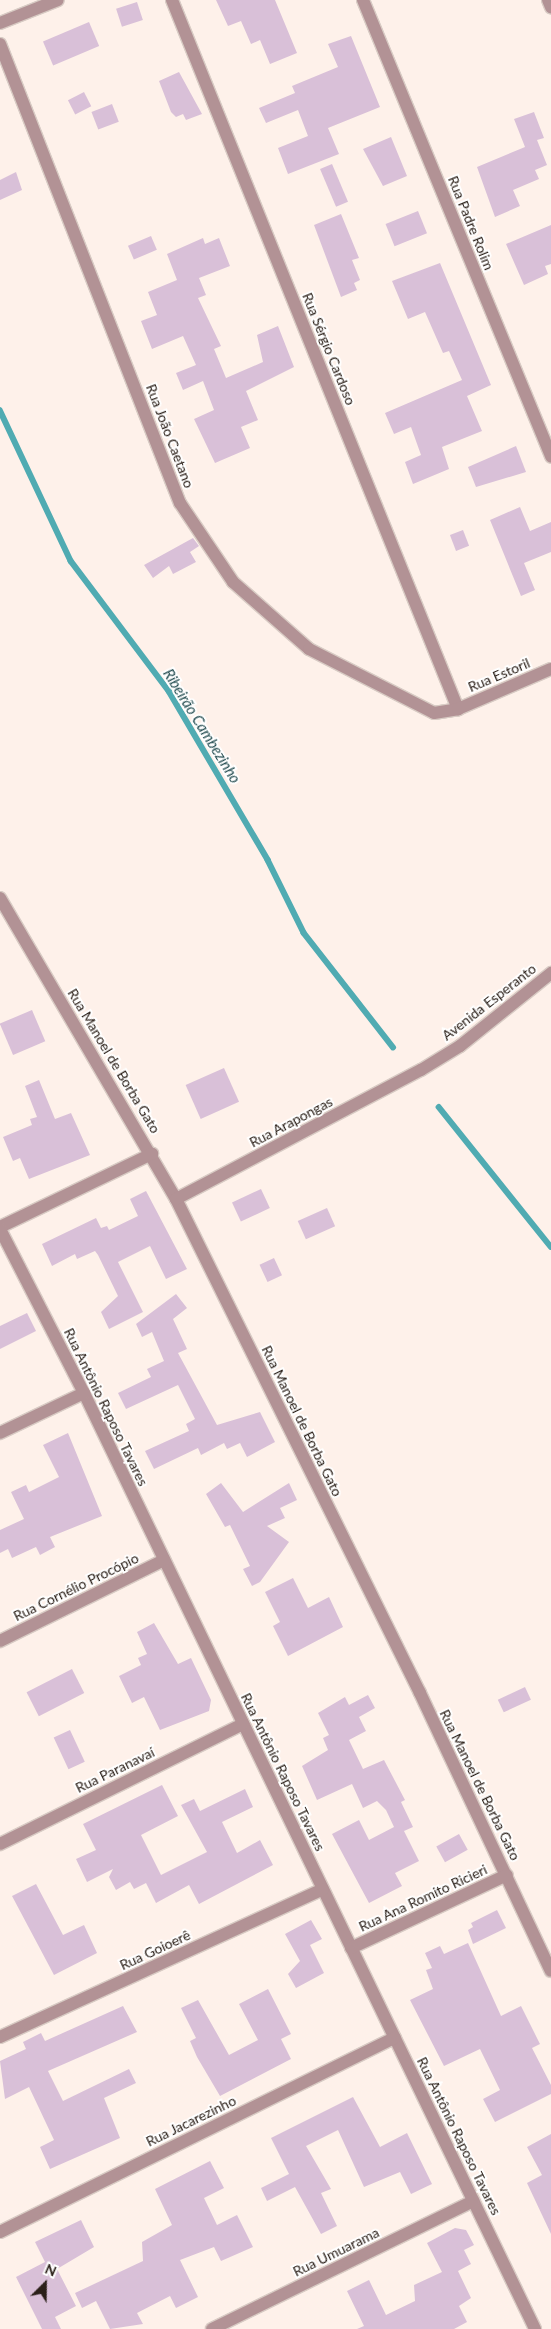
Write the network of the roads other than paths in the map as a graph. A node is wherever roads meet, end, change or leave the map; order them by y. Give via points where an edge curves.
1 (58, 0) edge
2 (172, 0) edge
3 (363, 0) edge
4 (548, 0) edge
5 (551, 7) edge
6 (0, 23) edge
7 (0, 44) edge
8 (551, 457) edge
9 (551, 669) edge
10 (458, 709) junction
11 (0, 898) edge
12 (551, 973) edge
13 (421, 1070) joint
14 (152, 1154) junction
15 (176, 1199) junction
16 (0, 1228) edge
17 (84, 1393) junction
18 (0, 1433) edge
19 (164, 1560) junction
20 (0, 1641) edge
21 (243, 1724) junction
22 (0, 1844) edge
23 (507, 1875) junction
24 (323, 1889) junction
25 (351, 1948) junction
26 (551, 1972) edge
27 (0, 2037) edge
28 (394, 2038) junction
29 (473, 2201) junction
30 (0, 2232) edge
31 (212, 2329) edge
32 (535, 2329) edge

1 - 6 street
2 - 10 street, Rua Sérgio Cardoso
3 - 8 street, Rua Padre Rolim
4 - 5 street
7 - 10 street, Rua João Caetano via 180,503 233,582 309,649 434,713
9 - 10 street, Rua Estoril
11 - 14 street, Rua Manoel de Borba Gato
12 - 13 street, Avenida Esperanto via 460,1046
13 - 15 street, Rua Arapongas
14 - 15 street, Rua Manoel de Borba Gato
14 - 16 street
15 - 23 street, Rua Manoel de Borba Gato
16 - 17 street, Rua Antônio Raposo Tavares
17 - 18 street
17 - 19 street, Rua Antônio Raposo Tavares
19 - 20 street, Rua Cornélio Procópio
19 - 21 street, Rua Antônio Raposo Tavares
21 - 22 street, Rua Paranavaí
21 - 24 street, Rua Antônio Raposo Tavares
23 - 25 street, Rua Ana Romito Ricieri
23 - 26 street, Rua Manoel de Borba Gato
24 - 25 street, Rua Antônio Raposo Tavares
24 - 27 street, Rua Goioerê
25 - 28 street, Rua Antônio Raposo Tavares
28 - 29 street, Rua Antônio Raposo Tavares
28 - 30 street, Rua Jacarezinho
29 - 31 street, Rua Umuarama
29 - 32 street, Rua Antônio Raposo Tavares

